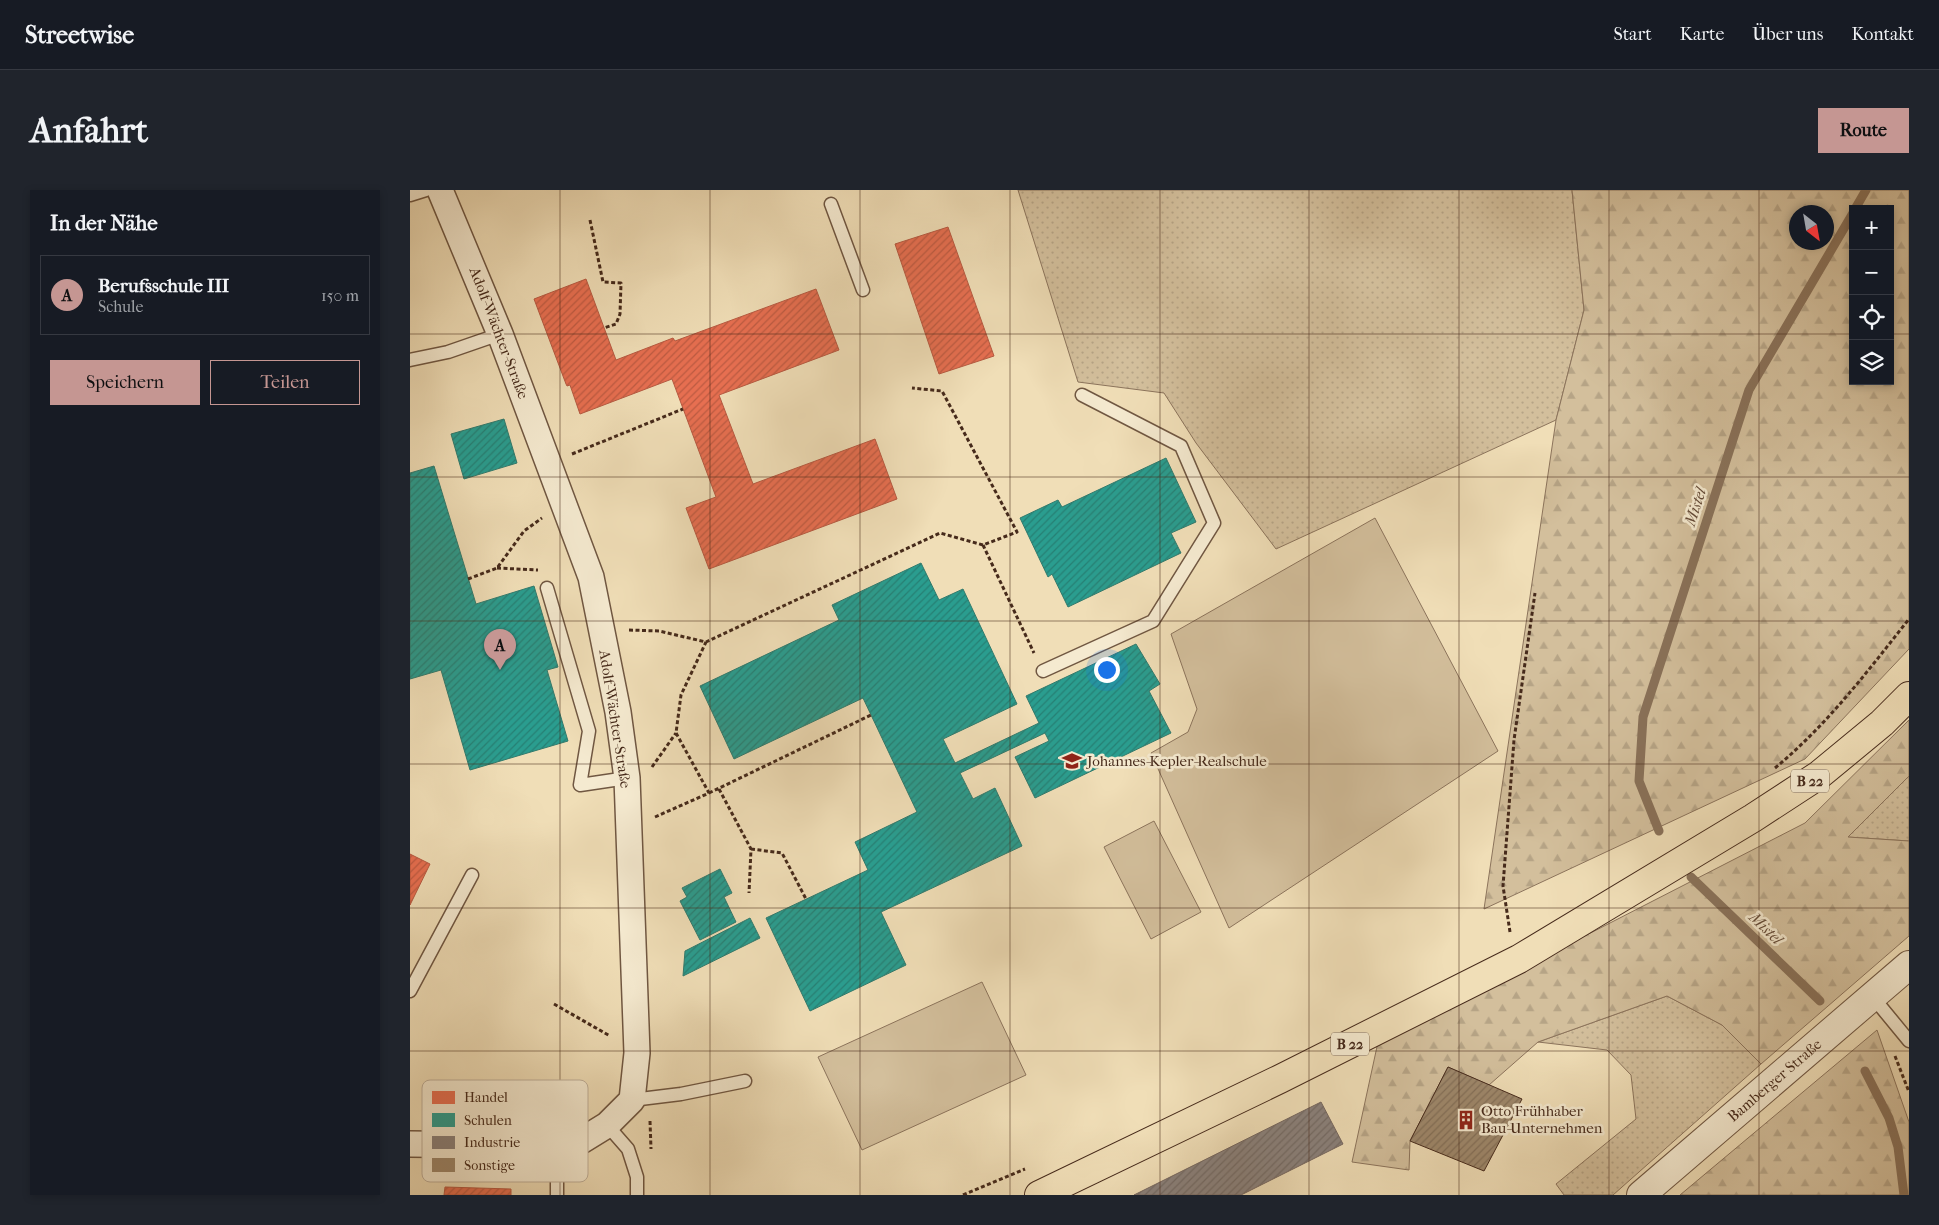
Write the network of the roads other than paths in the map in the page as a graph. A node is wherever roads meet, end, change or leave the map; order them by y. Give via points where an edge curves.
1 (426, 190) edge
2 (440, 190) edge
3 (410, 195) edge
4 (830, 204) dead end
5 (863, 290) dead end
6 (500, 334) junction
7 (410, 360) edge
8 (1082, 395) dead end
9 (547, 588) dead end
10 (1043, 672) road end
11 (1909, 696) edge
12 (627, 778) junction
13 (472, 875) dead end
14 (1909, 965) edge
15 (410, 991) edge
16 (1872, 996) junction
17 (1908, 1038) edge
18 (745, 1081) dead end
19 (632, 1100) junction
20 (607, 1126) junction
21 (588, 1137) edge
22 (557, 1182) edge
23 (557, 1195) edge
24 (637, 1195) edge
25 (1039, 1195) edge
26 (1641, 1195) edge

1 - 3 lane
2 - 6 street, Adolf-Wächter-Straße
4 - 5 lane
6 - 7 lane via 448,352
6 - 12 street, Adolf-Wächter-Straße via 591,578 618,712
8 - 10 lane via 1181,446 1214,523 1153,621
9 - 12 lane via 589,730 580,785
11 - 25 main road, B 22 via 1819,775 1519,959
12 - 19 street, Adolf-Wächter-Straße via 637,1052
13 - 15 lane
14 - 16 street, Bamberger Straße
16 - 17 lane
16 - 26 street, Bamberger Straße
18 - 19 lane
19 - 20 street
20 - 21 street
20 - 24 lane via 628,1149 637,1177
22 - 23 lane

